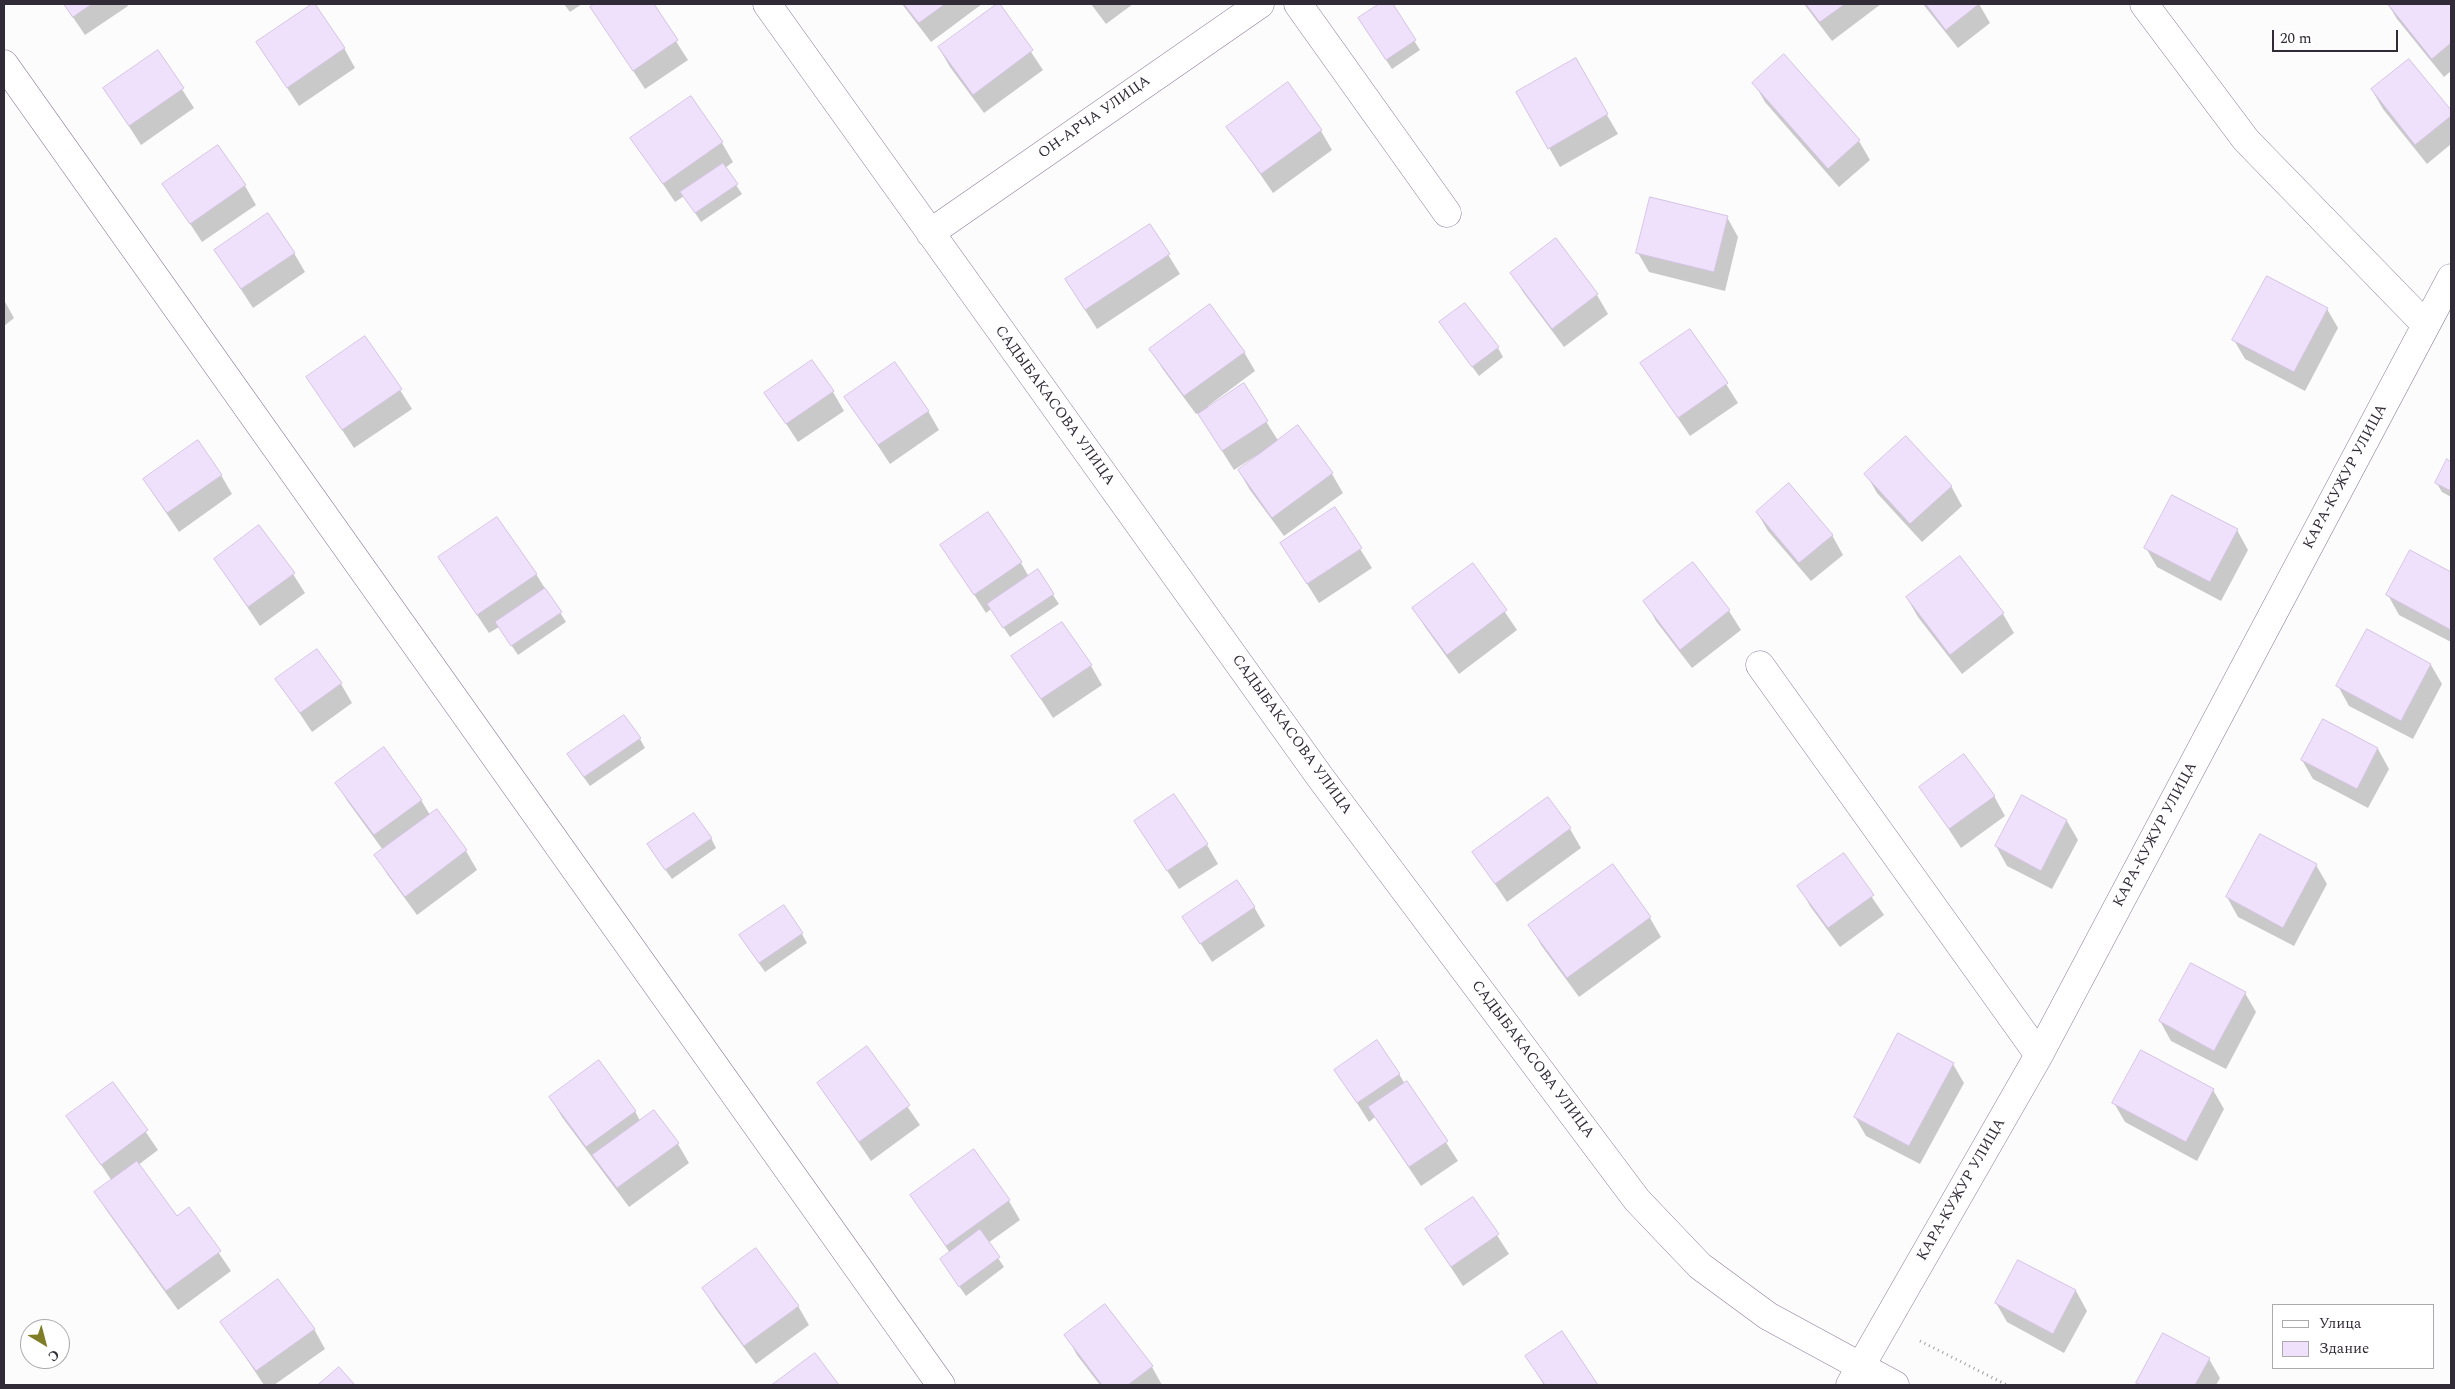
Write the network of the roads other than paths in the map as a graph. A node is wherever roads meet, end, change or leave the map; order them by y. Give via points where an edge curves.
1 (767, 4) edge
2 (1260, 4) edge
3 (1298, 4) edge
4 (2144, 4) edge
5 (4, 64) edge
6 (1446, 213) dead end
7 (930, 233) junction
8 (2451, 278) edge
9 (2426, 325) junction
10 (1760, 665) dead end
11 (2039, 1055) junction
12 (1855, 1376) edge
13 (941, 1385) edge
14 (1895, 1385) edge

1 - 7 street, САДЫБАКАСОВА УЛИЦА
2 - 7 street, ОН-АРЧА УЛИЦА
3 - 6 street
4 - 9 street via 2246,140
5 - 13 street
7 - 12 street, САДЫБАКАСОВА УЛИЦА via 1320,777 1637,1200 1700,1266
8 - 9 street, КАРА-КУЖУР УЛИЦА
9 - 11 street, КАРА-КУЖУР УЛИЦА
10 - 11 street
11 - 12 street, КАРА-КУЖУР УЛИЦА
12 - 14 street, САДЫБАКАСОВА УЛИЦА

